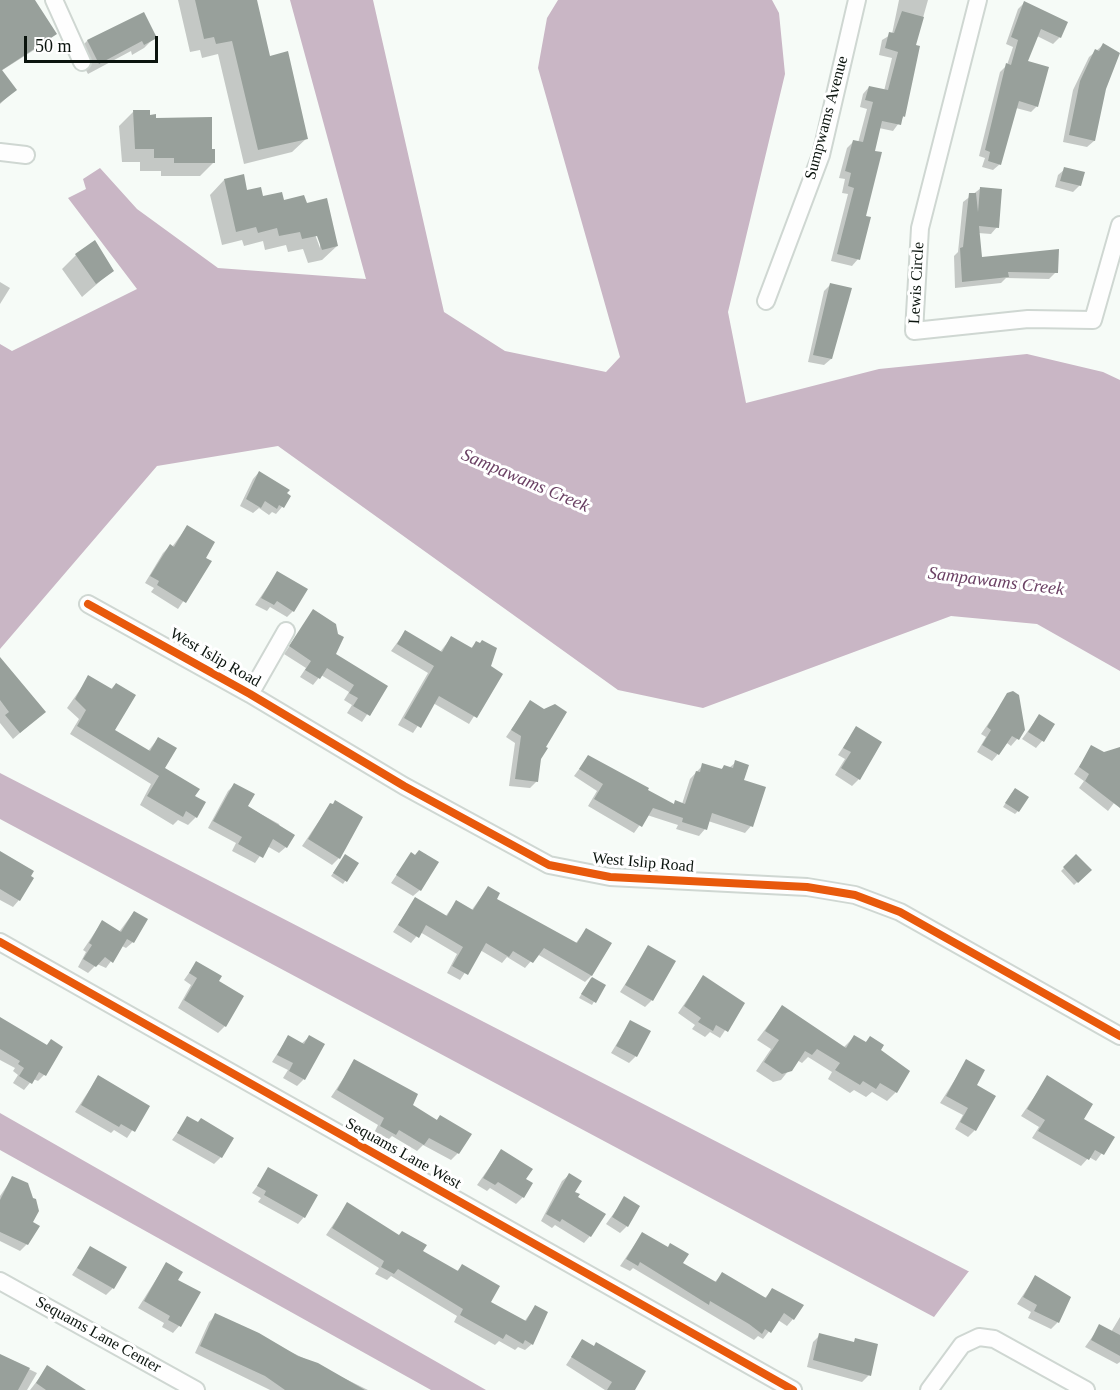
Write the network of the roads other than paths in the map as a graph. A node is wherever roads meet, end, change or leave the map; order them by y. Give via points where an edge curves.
1 (54, 0) edge
2 (857, 0) edge
3 (978, 0) edge
4 (82, 62) dead end
5 (0, 152) edge
6 (26, 155) dead end
7 (1120, 225) edge
8 (766, 301) dead end
9 (88, 604) dead end
10 (286, 631) dead end
11 (250, 694) junction
12 (0, 942) edge
13 (1120, 1035) edge
14 (0, 1281) edge
15 (196, 1390) edge
16 (793, 1390) edge
17 (929, 1390) edge
18 (1086, 1390) edge

1 - 4 street
2 - 8 street, Sumpwams Avenue via 821,155
3 - 7 street, Lewis Circle via 920,228 914,332 1028,319 1093,320
5 - 6 street
9 - 11 street, West Islip Road
10 - 11 street
11 - 13 street, West Islip Road via 404,786 549,865 610,877 807,887 855,895 900,912
12 - 16 street, Sequams Lane West
14 - 15 street, Sequams Lane Center
17 - 18 street via 962,1345 979,1336 993,1339

